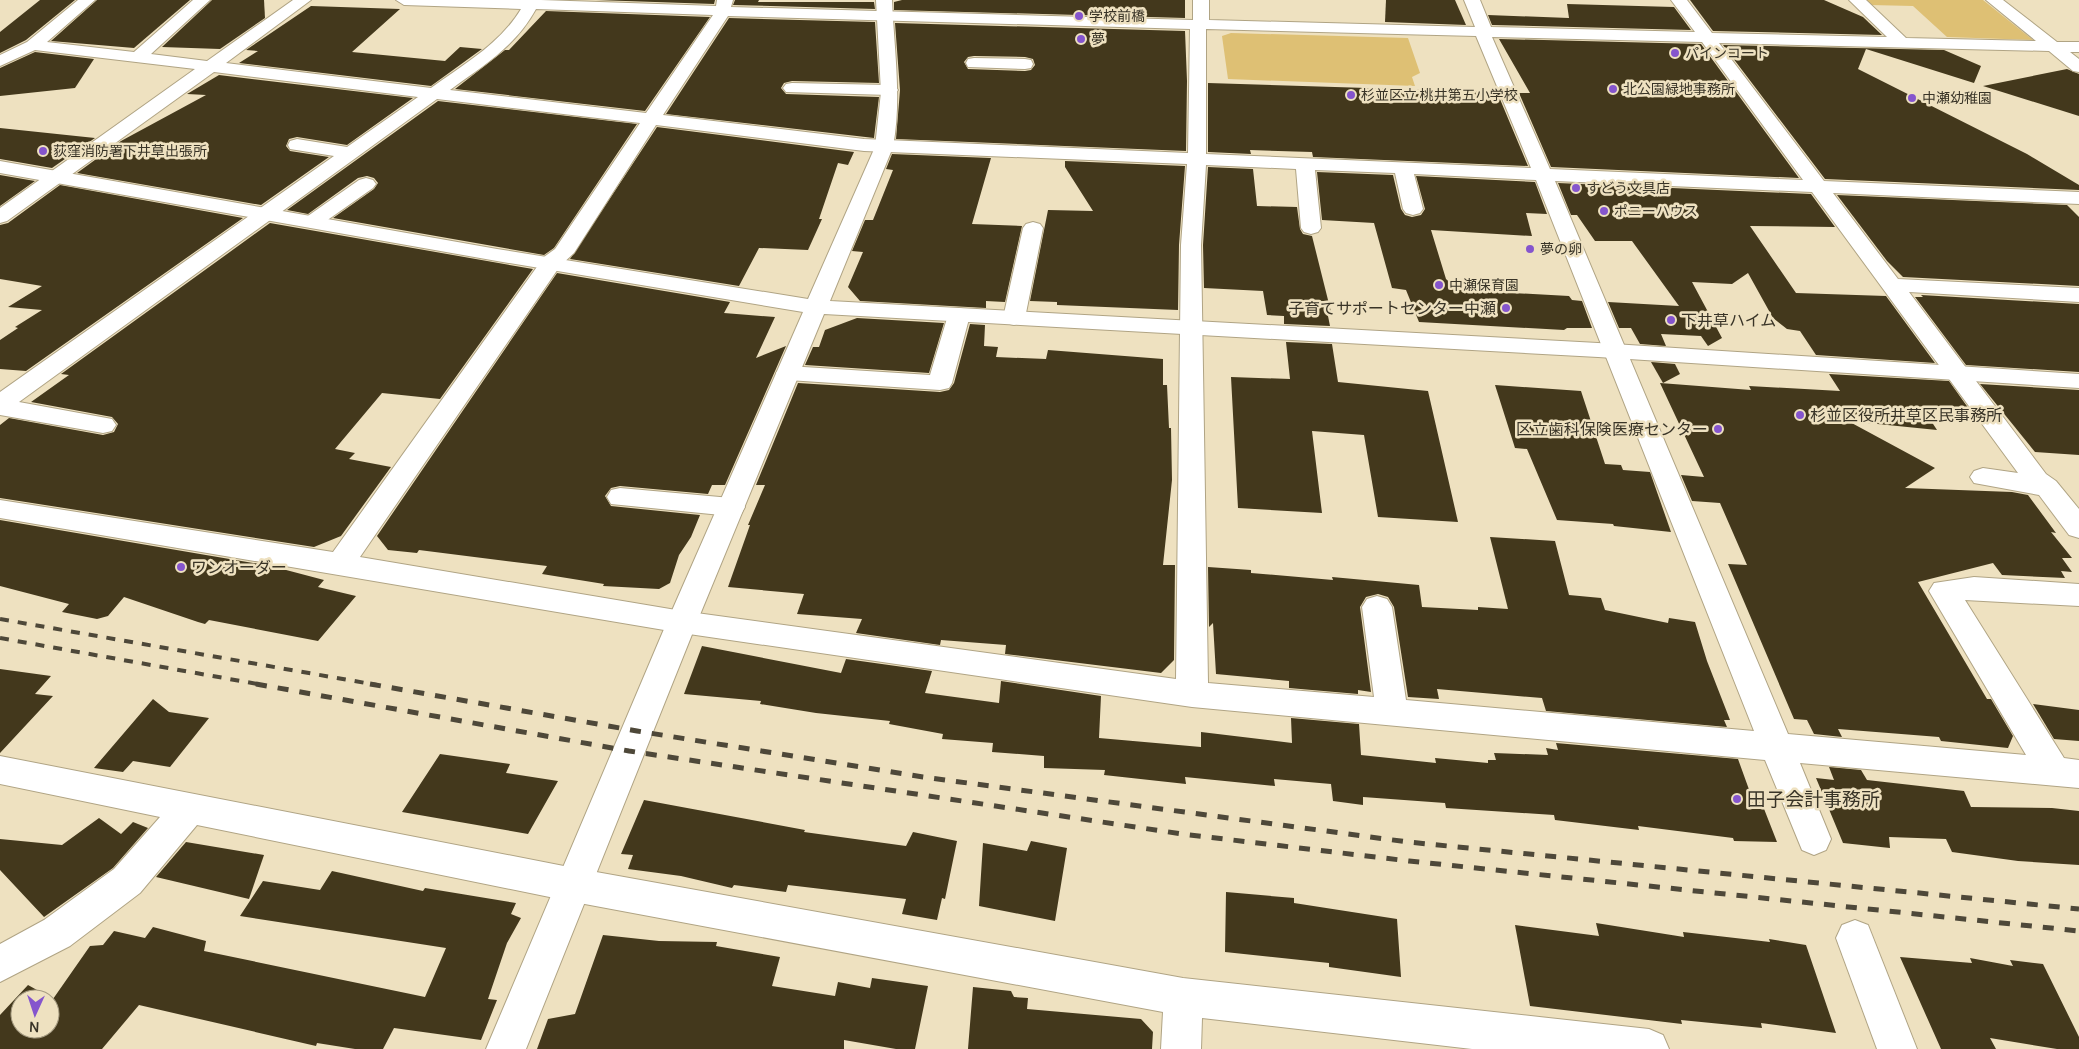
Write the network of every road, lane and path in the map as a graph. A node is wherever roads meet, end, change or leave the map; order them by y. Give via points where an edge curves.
1 (87, 0) edge
2 (202, 0) edge
3 (303, 0) edge
4 (404, 0) edge
5 (1201, 0) edge
6 (1472, 0) edge
7 (1679, 0) edge
8 (1858, 0) edge
9 (1994, 0) edge
10 (454, 1) edge
11 (532, 2) edge
12 (724, 6) edge
13 (884, 8) edge
14 (1011, 20) junction
15 (1198, 24) junction
16 (1483, 31) junction
17 (1707, 36) junction
18 (1900, 41) junction
19 (0, 43) edge
20 (36, 43) junction
21 (2052, 45) junction
22 (2079, 47) edge
23 (138, 57) junction
24 (0, 61) edge
25 (974, 63) dead end
26 (1001, 63) junction
27 (1025, 64) dead end
28 (213, 66) junction
29 (2079, 67) edge
30 (792, 88) dead end
31 (889, 90) junction
32 (437, 92) junction
33 (652, 118) junction
34 (297, 145) dead end
35 (884, 147) junction
36 (352, 153) junction
37 (1197, 159) junction
38 (1305, 163) junction
39 (0, 167) edge
40 (1403, 168) junction
41 (1543, 174) junction
42 (58, 177) junction
43 (366, 184) dead end
44 (1818, 186) junction
45 (2079, 198) edge
46 (1413, 209) dead end
47 (267, 214) junction
48 (0, 217) edge
49 (312, 222) junction
50 (1032, 228) dead end
51 (1311, 228) dead end
52 (552, 262) junction
53 (1892, 285) junction
54 (2079, 295) edge
55 (816, 307) junction
56 (959, 315) junction
57 (1014, 318) junction
58 (1190, 327) junction
59 (1616, 351) junction
60 (788, 373) junction
61 (1957, 374) junction
62 (2079, 381) edge
63 (0, 405) edge
64 (103, 425) dead end
65 (1983, 477) dead end
66 (2047, 487) junction
67 (620, 497) dead end
68 (731, 507) junction
69 (0, 509) edge
70 (2079, 528) edge
71 (340, 564) junction
72 (2079, 595) edge
73 (1377, 607) dead end
74 (682, 622) junction
75 (1192, 694) junction
76 (1392, 711) junction
77 (1778, 748) junction
78 (0, 770) edge
79 (2067, 773) edge
80 (190, 808) junction
81 (1814, 839) dead end
82 (574, 885) junction
83 (1855, 938) dead end
84 (0, 964) edge
85 (1183, 996) junction
86 (506, 1049) edge
87 (1181, 1049) edge
88 (1649, 1049) edge
89 (1896, 1049) edge

1 - 20 street
2 - 23 street
3 - 28 street
4 - 10 street
5 - 15 street via 1201,21
6 - 16 street
7 - 17 street
8 - 18 street
9 - 21 street
10 - 11 street
11 - 12 street
11 - 32 street via 518,27 500,46
12 - 13 street
12 - 33 street
13 - 14 street
13 - 31 street
14 - 15 street via 1058,14
14 - 26 street
15 - 16 street
15 - 37 street
16 - 17 street
16 - 41 street
17 - 18 street
17 - 44 street
18 - 21 street
19 - 20 street
20 - 23 street
20 - 24 street
21 - 22 street
21 - 29 street
23 - 28 street
25 - 26 street
26 - 27 street
28 - 32 street
28 - 42 street
30 - 31 street
31 - 35 street via 890,124
32 - 33 street
32 - 36 street
33 - 35 street
33 - 52 street via 563,253
34 - 36 street
35 - 37 street
35 - 55 street
36 - 47 street
37 - 38 street
37 - 58 street via 1191,219
38 - 40 street
38 - 51 street
39 - 42 street
40 - 41 street
40 - 46 street
41 - 44 street
41 - 59 street
42 - 47 street
42 - 48 street
43 - 49 street
44 - 45 street
44 - 53 street
47 - 49 street
47 - 63 street
49 - 52 street
50 - 57 street
52 - 55 street
52 - 71 street
53 - 54 street
53 - 61 street
55 - 56 street
55 - 60 street
56 - 57 street
56 - 60 street via 940,383
57 - 58 street
58 - 59 street
58 - 75 street
59 - 61 street
59 - 77 street
60 - 68 street
61 - 62 street
61 - 66 street via 2037,480
63 - 64 street
65 - 66 street
66 - 70 street
67 - 68 street
68 - 74 street
69 - 71 street
71 - 74 street
72 - 79 street via 1974,588 1944,591
73 - 76 street
74 - 75 street
74 - 82 street
75 - 76 street
76 - 77 street
77 - 79 street
77 - 81 street
78 - 80 street
80 - 82 street
80 - 84 street via 127,881 57,933
82 - 85 street
82 - 86 street
83 - 89 street
85 - 87 street
85 - 88 street

